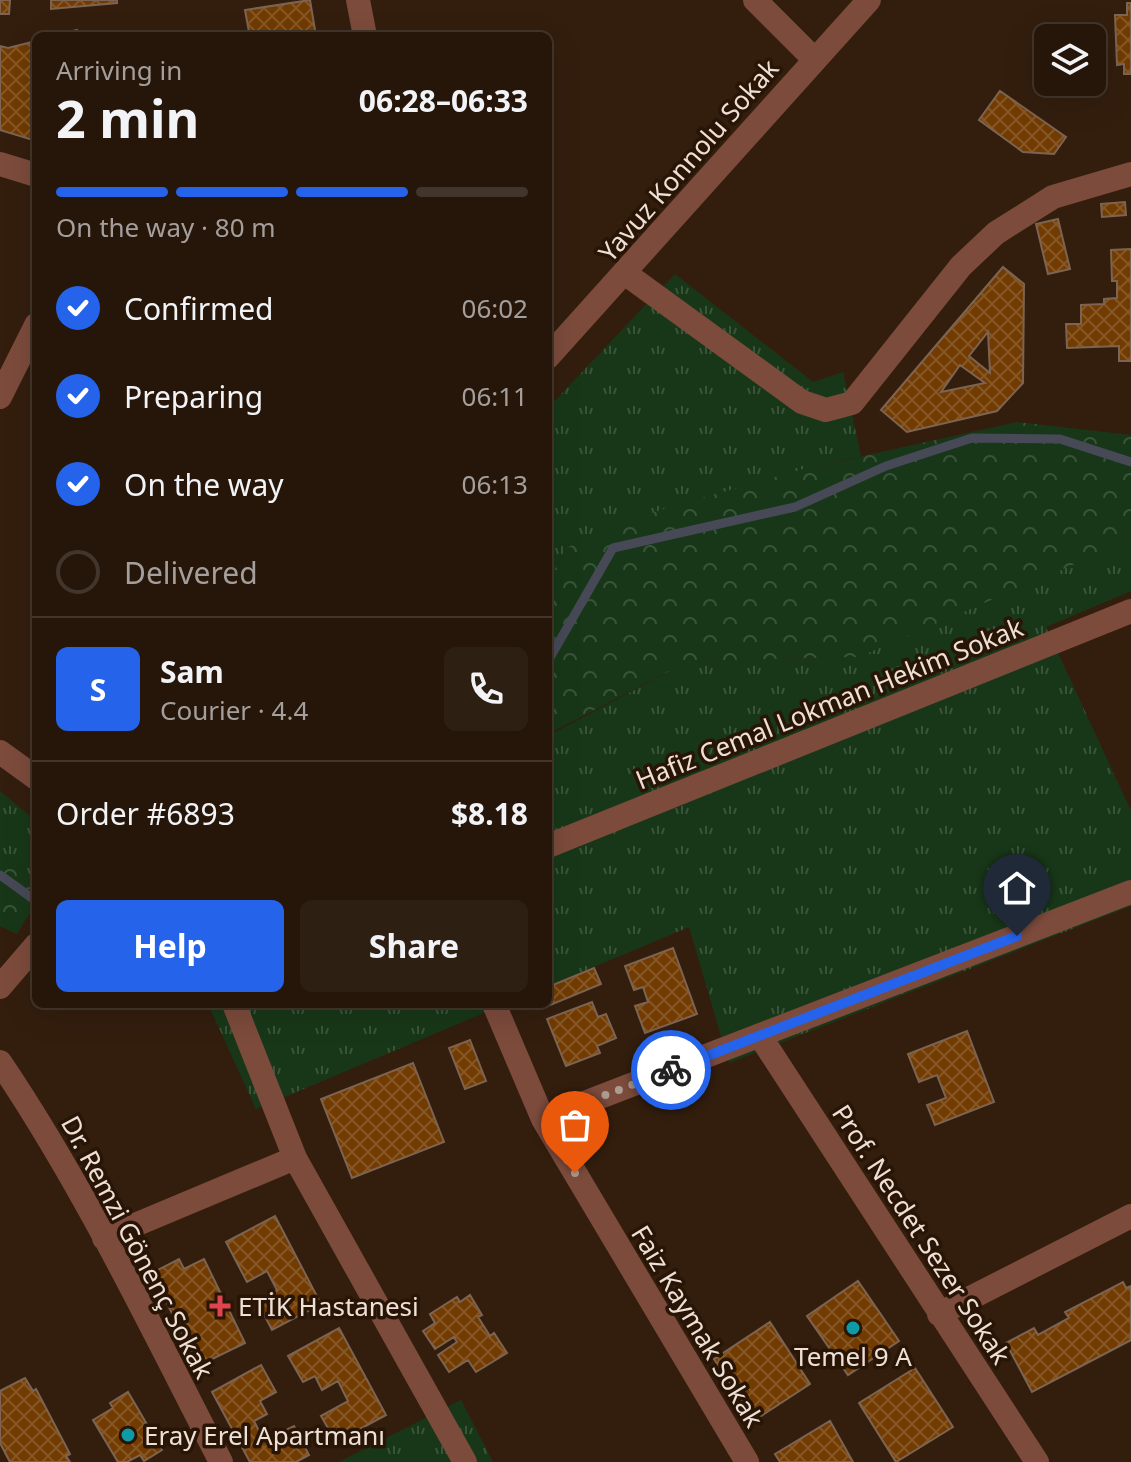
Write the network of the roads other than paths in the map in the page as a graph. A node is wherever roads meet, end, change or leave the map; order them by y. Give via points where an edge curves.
1 (358, 0) edge
2 (755, 0) edge
3 (869, 0) edge
4 (364, 32) edge
5 (814, 59) junction
6 (0, 164) edge
7 (32, 174) edge
8 (1131, 174) edge
9 (626, 274) junction
10 (32, 333) edge
11 (552, 353) edge
12 (0, 397) edge
13 (1131, 611) edge
14 (0, 752) edge
15 (32, 775) edge
16 (552, 844) edge
17 (1131, 892) edge
18 (32, 950) edge
19 (0, 987) edge
20 (236, 1008) edge
21 (496, 1008) edge
22 (760, 1036) junction
23 (0, 1062) edge
24 (543, 1119) junction
25 (295, 1158) junction
26 (1131, 1216) edge
27 (104, 1238) junction
28 (939, 1314) junction
29 (221, 1462) edge
30 (465, 1462) edge
31 (747, 1462) edge
32 (1037, 1462) edge

1 - 4 street
2 - 5 street
3 - 5 street, Yavuz Konnolu Sokak
5 - 9 street, Yavuz Konnolu Sokak
6 - 7 street
8 - 9 street via 1053,197 996,233 961,266 861,396 832,410 802,402
9 - 11 street, Yavuz Konnolu Sokak
10 - 12 street
13 - 16 street, Hafiz Cemal Lokman Hekim Sokak
14 - 15 street
17 - 22 street
18 - 19 street
20 - 25 street
21 - 24 street, Faiz Kaymak Sokak
22 - 24 street
22 - 28 street, Prof. Necdet Sezer Sokak
23 - 27 street, Dr. Remzi Gönenç Sokak
24 - 31 street, Faiz Kaymak Sokak
25 - 27 street
25 - 30 street
26 - 28 street
27 - 29 street, Dr. Remzi Gönenç Sokak
28 - 32 street, Prof. Necdet Sezer Sokak

